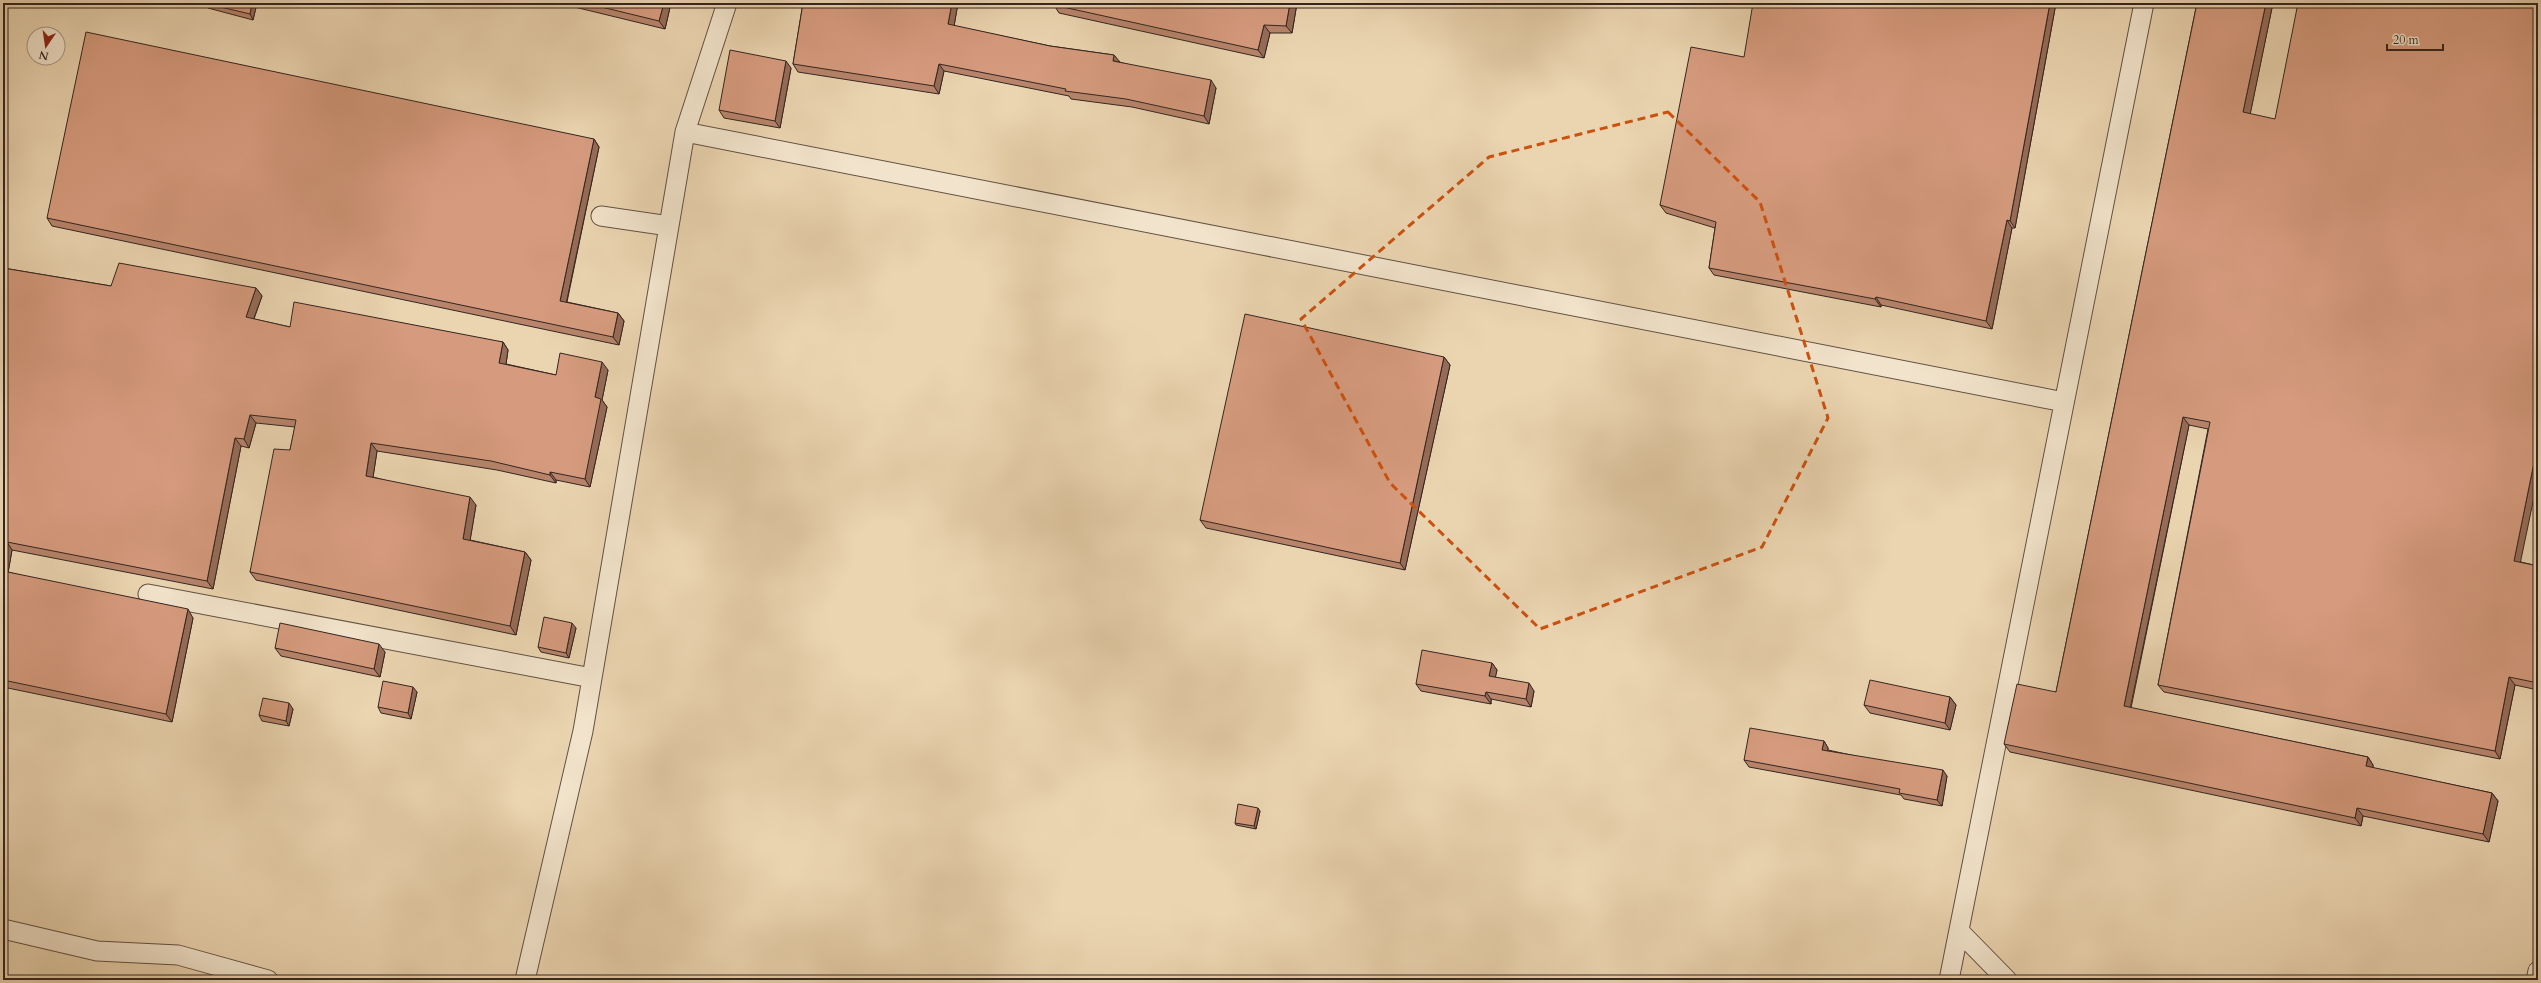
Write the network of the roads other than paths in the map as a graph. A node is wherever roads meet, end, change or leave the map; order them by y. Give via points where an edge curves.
1 (728, 3) edge
2 (2144, 3) edge
3 (685, 132) junction
4 (601, 216) dead end
5 (669, 226) junction
6 (2064, 402) junction
7 (148, 594) dead end
8 (592, 678) junction
9 (3, 929) edge
10 (1959, 931) junction
11 (2538, 971) edge
12 (268, 980) edge
13 (525, 980) edge
14 (1949, 980) edge
15 (2007, 980) edge
16 (2536, 980) edge

1 - 3 street
2 - 6 street
3 - 5 street
3 - 6 street
4 - 5 street
5 - 8 street
6 - 10 street
7 - 8 street
8 - 13 street via 583,731
9 - 12 street via 98,951 178,955
10 - 14 street
10 - 15 street
11 - 16 street

